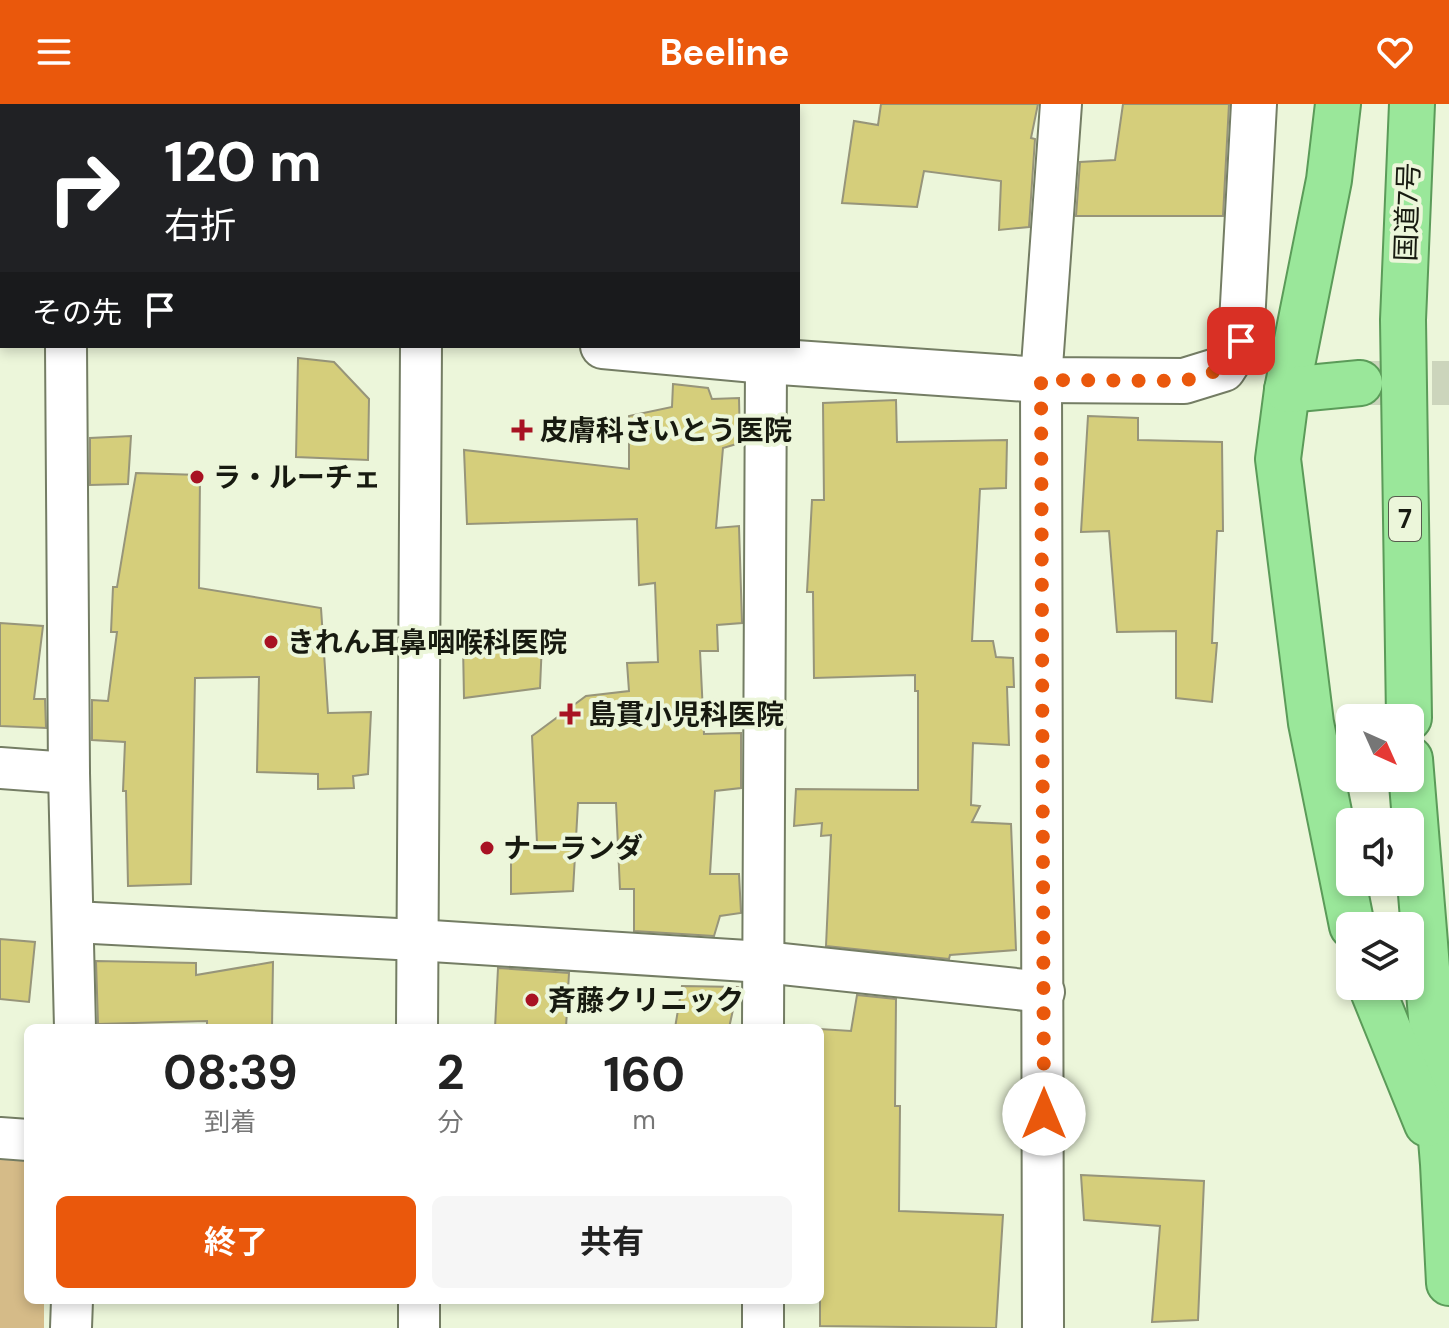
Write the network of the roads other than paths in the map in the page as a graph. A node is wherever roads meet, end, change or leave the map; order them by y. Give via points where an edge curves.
1 (1061, 104) edge
2 (1254, 104) edge
3 (1338, 104) edge
4 (1412, 104) edge
5 (66, 348) edge
6 (421, 348) edge
7 (625, 348) edge
8 (766, 361) junction
9 (1041, 380) junction
10 (1360, 383) tunnel mouth
11 (1287, 390) junction
12 (1409, 704) edge
13 (0, 768) edge
14 (69, 773) junction
15 (1413, 792) edge
16 (1349, 912) edge
17 (74, 922) junction
18 (416, 940) junction
19 (763, 962) junction
20 (1044, 992) junction
21 (1377, 1000) edge
22 (75, 1024) edge
23 (417, 1024) edge
24 (763, 1024) edge
25 (0, 1138) edge
26 (24, 1140) edge
27 (1443, 1164) junction
28 (1449, 1283) edge
29 (72, 1304) edge
30 (419, 1304) edge
31 (763, 1304) edge
32 (71, 1328) edge
33 (419, 1328) edge
34 (763, 1328) edge
35 (1043, 1328) edge

1 - 9 street
2 - 9 street via 1241,341 1223,369 1184,381
3 - 11 highway via 1329,180
4 - 12 highway, 国道7号 / 7 via 1403,320
5 - 14 street
6 - 18 street
7 - 8 street
8 - 9 street
8 - 19 street
9 - 20 street
10 - 11 highway
11 - 16 highway via 1278,459 1311,723
13 - 14 street
14 - 17 street
15 - 27 highway
17 - 18 street
17 - 22 street
18 - 19 street
18 - 23 street
19 - 20 street
19 - 24 street
20 - 35 street
21 - 27 highway
25 - 26 street
27 - 28 highway
29 - 32 street
30 - 33 street
31 - 34 street

